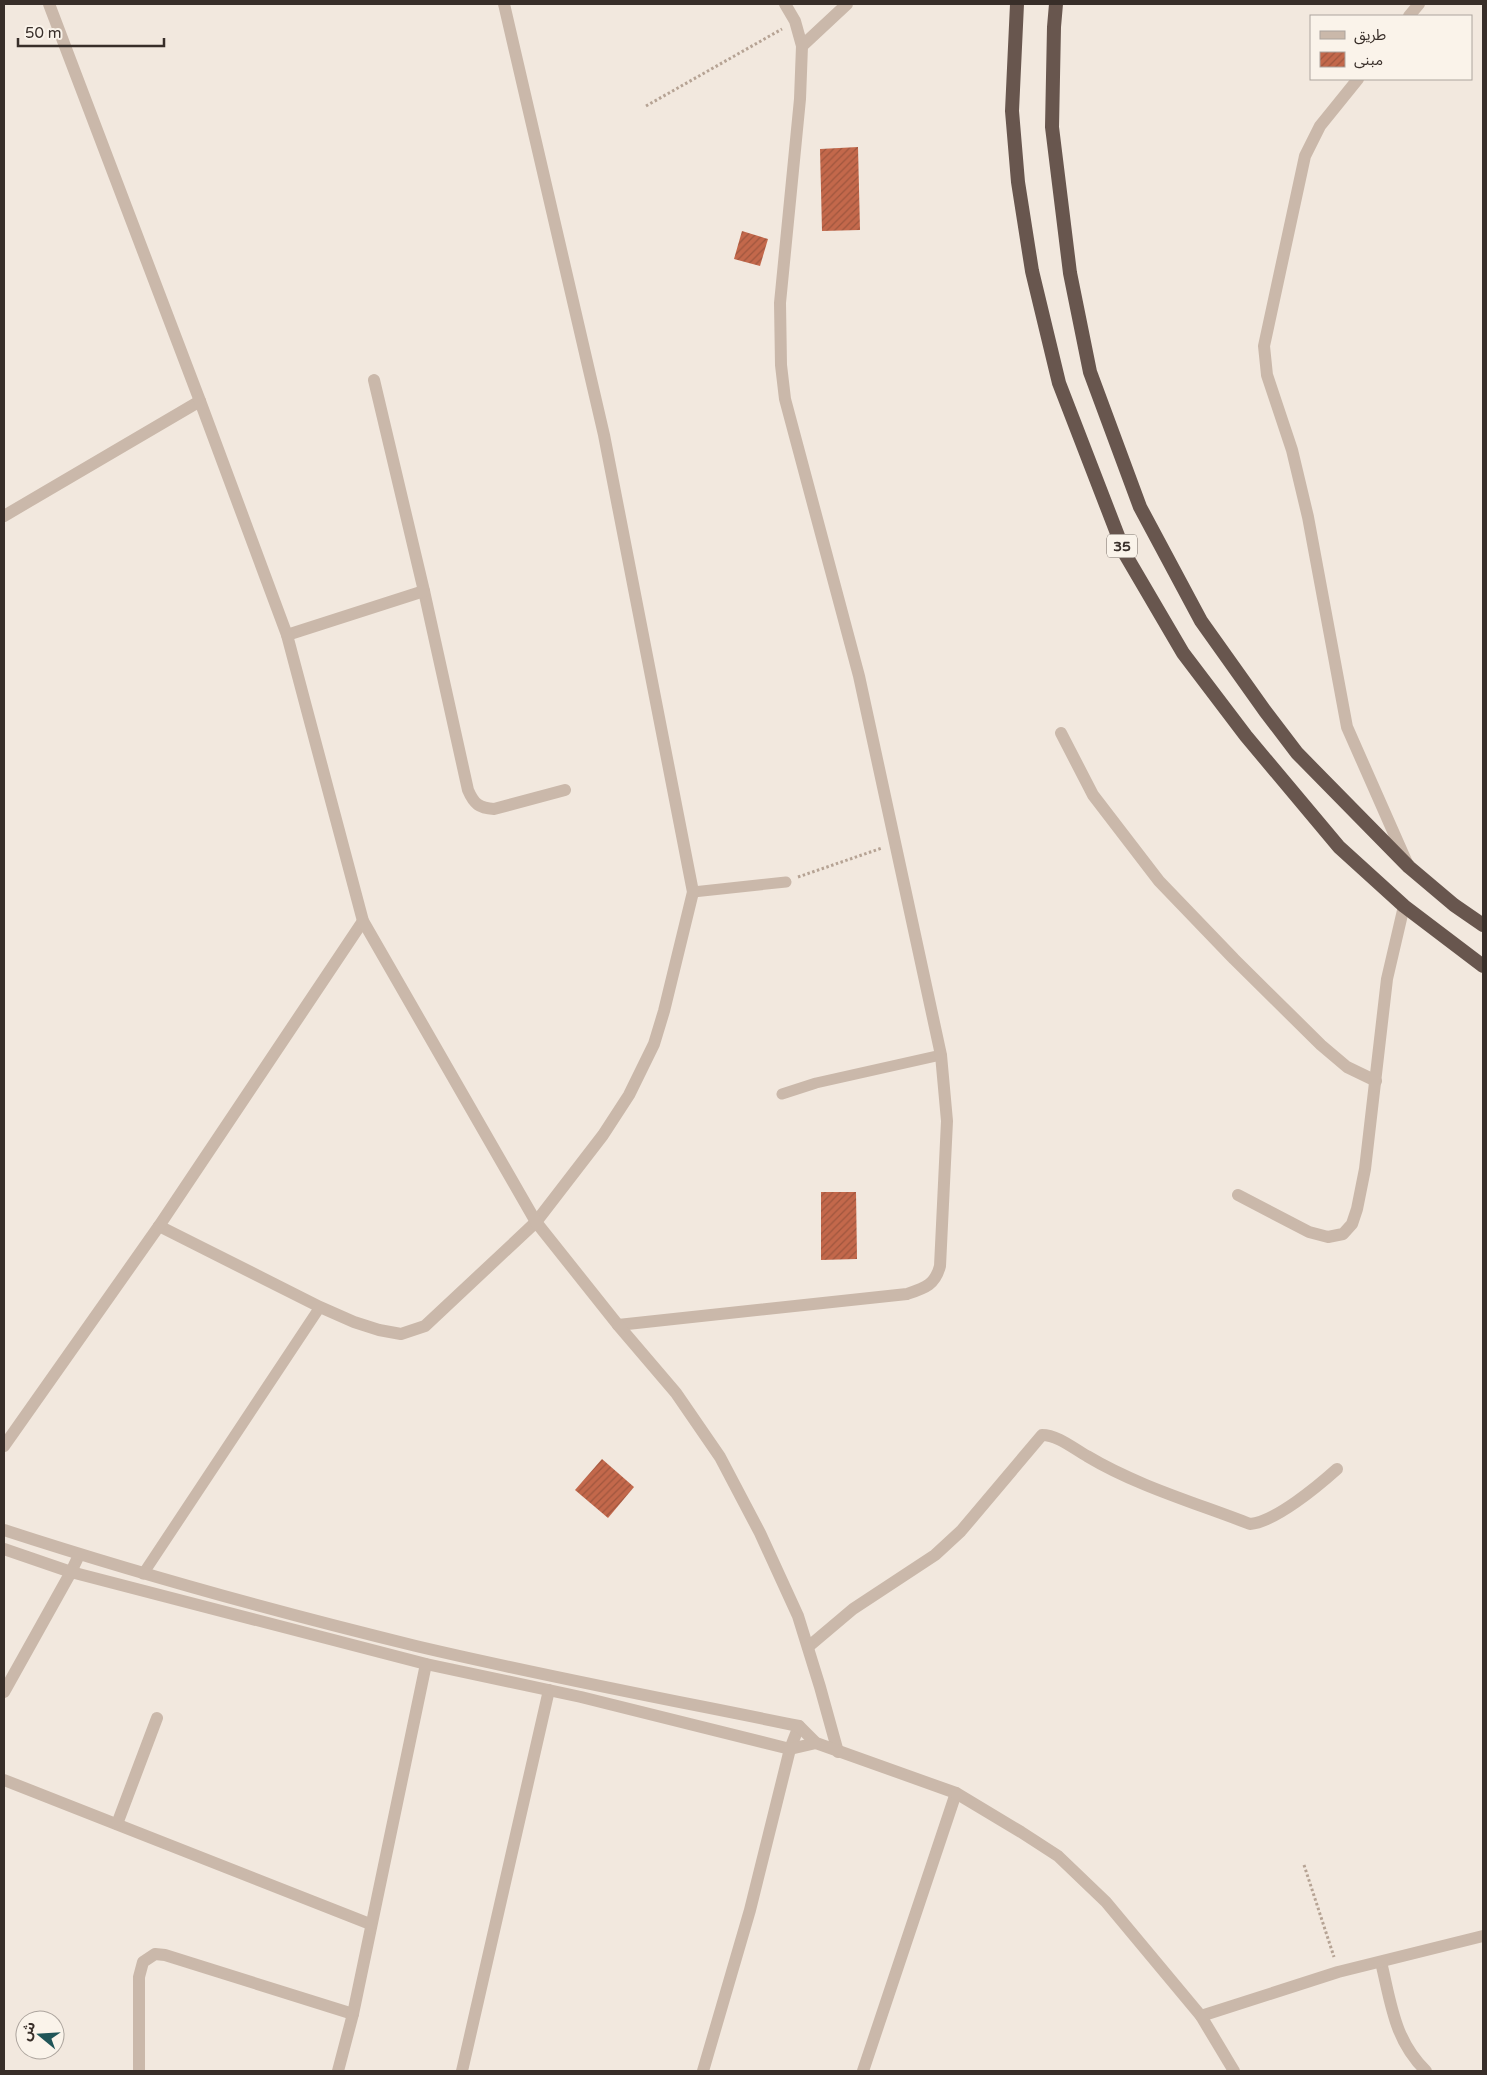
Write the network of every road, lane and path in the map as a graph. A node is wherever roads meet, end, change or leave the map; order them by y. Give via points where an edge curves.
1 (49, 4) edge
2 (504, 4) edge
3 (786, 4) edge
4 (847, 4) edge
5 (1017, 4) edge
6 (1056, 4) edge
7 (1419, 4) edge
8 (1410, 15) edge
9 (795, 21) junction
10 (802, 46) junction
11 (1357, 80) edge
12 (646, 106) dead end
13 (374, 380) dead end
14 (200, 401) junction
15 (4, 516) edge
16 (424, 591) junction
17 (286, 635) junction
18 (1061, 733) dead end
19 (565, 790) dead end
20 (895, 844) junction
21 (1409, 868) junction
22 (786, 882) joint
23 (693, 892) junction
24 (1404, 906) junction
25 (363, 921) junction
26 (1483, 925) edge
27 (1483, 966) edge
28 (941, 1055) junction
29 (1376, 1081) junction
30 (782, 1094) dead end
31 (1238, 1195) dead end
32 (536, 1222) junction
33 (159, 1226) junction
34 (320, 1307) junction
35 (618, 1325) junction
36 (4, 1446) edge
37 (1337, 1469) dead end
38 (4, 1530) edge
39 (4, 1548) edge
40 (78, 1554) junction
41 (72, 1572) junction
42 (143, 1574) junction
43 (808, 1647) junction
44 (426, 1664) junction
45 (549, 1690) junction
46 (4, 1692) edge
47 (156, 1718) dead end
48 (799, 1726) junction
49 (816, 1743) junction
50 (790, 1749) junction
51 (838, 1752) junction
52 (4, 1780) edge
53 (956, 1793) junction
54 (117, 1824) junction
55 (1304, 1865) dead end
56 (370, 1924) junction
57 (1483, 1936) edge
58 (1381, 1962) junction
59 (1338, 1972) junction
60 (353, 2014) junction
61 (1201, 2016) junction
62 (139, 2071) edge
63 (338, 2071) edge
64 (462, 2071) edge
65 (703, 2071) edge
66 (863, 2071) edge
67 (1234, 2071) edge
68 (1426, 2071) edge

1 - 14 street
2 - 23 street via 604,435
3 - 9 street
4 - 10 street
5 - 24 highway, 35 via 1012,111 1018,182 1032,271 1059,383 1125,554 1183,653 1246,736 1339,847
6 - 21 highway, 35 via 1052,127 1070,273 1090,372 1140,507 1201,621 1265,711 1297,753
7 - 8 street
9 - 10 street
9 - 12 path
10 - 20 street via 800,99 780,304 781,365 785,399 860,676
11 - 21 street via 1320,126 1305,156 1264,346 1267,375 1292,450 1308,517 1347,727
13 - 16 street
14 - 15 street
14 - 17 street
16 - 17 street
16 - 19 street via 473,801 482,808 494,809
17 - 25 street
18 - 29 street via 1093,795 1159,881 1321,1044 1347,1066
20 - 22 path
20 - 28 street
21 - 26 highway, 35
22 - 23 lane
23 - 32 street via 664,1012 650,1053 629,1095 603,1135
24 - 27 highway, 35
24 - 29 street via 1387,980
25 - 32 street
25 - 33 street
28 - 30 lane via 816,1083
28 - 35 street via 947,1121 940,1266 932,1283 907,1294
29 - 31 street via 1357,1209 1352,1224 1342,1234 1328,1238 1309,1232
32 - 34 street via 425,1326 401,1334 354,1322
32 - 35 street
33 - 34 street
33 - 36 street
34 - 42 lane
35 - 43 street via 676,1392 720,1456 760,1533 798,1616
37 - 43 street via 1269,1518 1250,1524 1131,1478 1058,1439 1042,1435 961,1531 935,1555 853,1609
38 - 40 street
39 - 41 street
40 - 41 street
40 - 42 street
41 - 44 street
41 - 46 street
42 - 48 street via 416,1646
43 - 51 street
44 - 45 street
44 - 56 street
45 - 50 street
45 - 64 street
47 - 54 street
48 - 49 street
48 - 50 street
49 - 50 street
49 - 51 street
50 - 65 street via 750,1910
51 - 53 street
52 - 54 street
53 - 61 street via 1058,1856 1106,1902
53 - 66 street
54 - 56 street
55 - 59 path
56 - 60 street
57 - 58 street
58 - 59 street
58 - 68 street via 1399,2033 1414,2060
59 - 61 street
60 - 62 street via 155,1954 144,1962 139,1977
60 - 63 street
61 - 67 street

